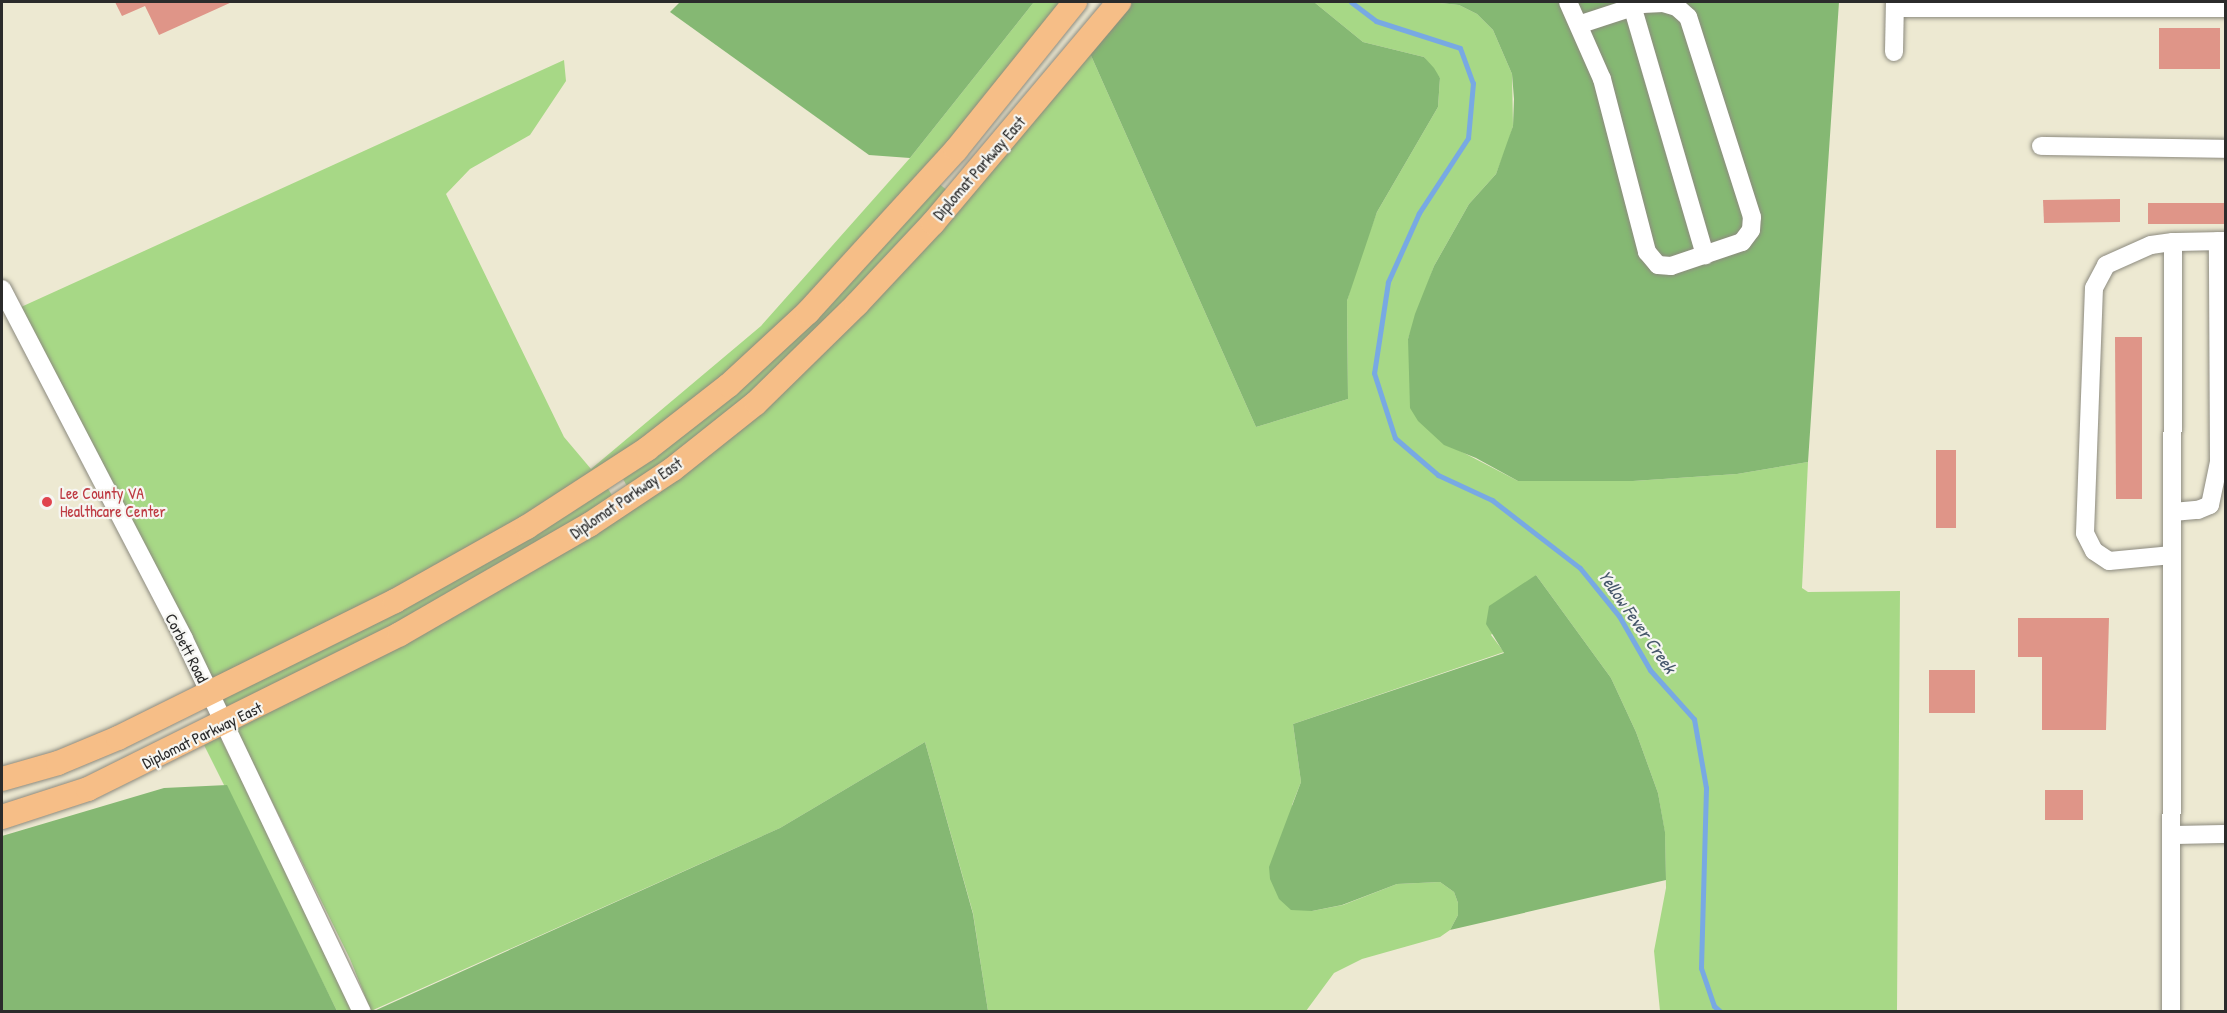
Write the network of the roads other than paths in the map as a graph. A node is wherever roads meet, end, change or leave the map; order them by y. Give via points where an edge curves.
1 (1075, 2) edge
2 (1119, 2) edge
3 (1568, 2) edge
4 (1632, 4) edge
5 (1895, 5) edge
6 (2226, 8) edge
7 (1581, 24) junction
8 (1894, 52) dead end
9 (2042, 146) dead end
10 (2226, 149) edge
11 (944, 162) junction
12 (968, 181) junction
13 (2222, 241) edge
14 (2173, 242) junction
15 (1705, 255) junction
16 (2, 289) edge
17 (609, 474) junction
18 (625, 501) junction
19 (2173, 512) junction
20 (2172, 555) junction
21 (210, 693) junction
22 (224, 725) junction
23 (2, 779) edge
24 (2, 817) edge
25 (2226, 834) edge
26 (2172, 835) junction
27 (362, 1011) edge
28 (2171, 1011) edge

1 - 11 main road, Diplomat Parkway East
2 - 12 main road, Diplomat Parkway East
3 - 7 street
4 - 7 street
4 - 15 street
4 - 15 street via 1663,3 1677,7 1688,17 1752,217 1751,230 1742,242
5 - 6 street
5 - 8 street
7 - 15 street via 1602,79 1647,252 1658,265 1671,266
9 - 10 street
11 - 12 main road
11 - 17 main road, Diplomat Parkway East via 808,312 681,425
12 - 18 main road, Diplomat Parkway East via 857,304 756,403 673,469
13 - 14 street
13 - 19 street via 2219,462 2210,505
14 - 19 street
14 - 20 street via 2151,245 2106,265 2094,288 2085,533 2094,551 2109,561
16 - 21 street, Corbett Road
17 - 18 main road
17 - 21 main road, Diplomat Parkway East via 527,527 395,601
18 - 22 main road, Diplomat Parkway East via 400,634
19 - 20 street
20 - 26 street
21 - 22 street, Corbett Road
21 - 23 main road, Diplomat Parkway East via 88,751
22 - 24 main road, Diplomat Parkway East via 88,789
22 - 27 street, Corbett Road
25 - 26 street
26 - 28 street

